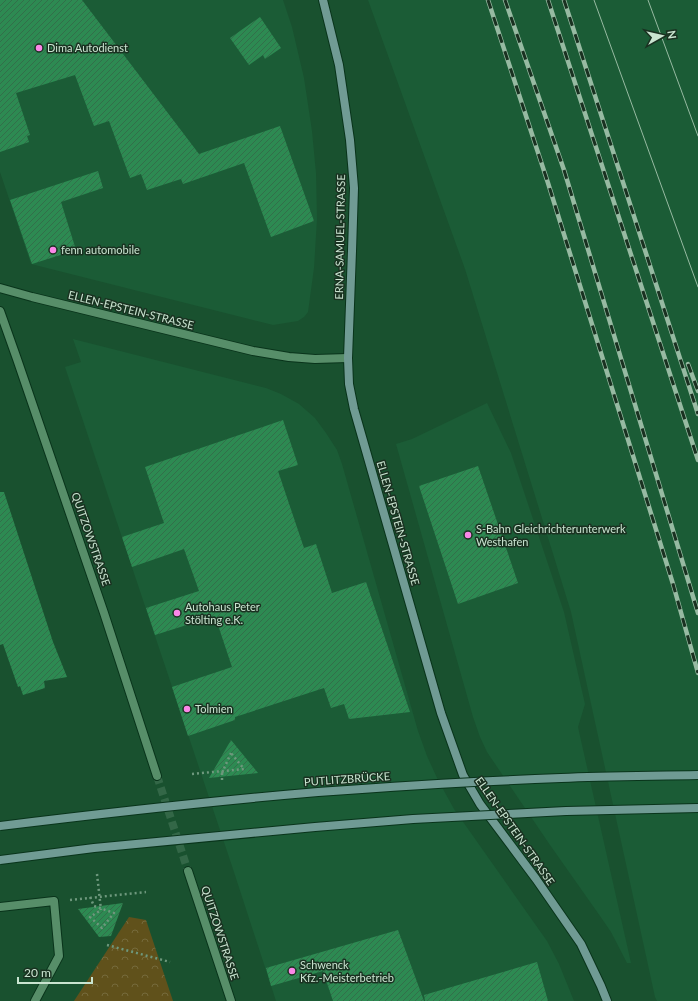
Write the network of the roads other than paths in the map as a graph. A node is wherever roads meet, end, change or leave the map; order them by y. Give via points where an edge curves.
1 (323, 0) edge
2 (0, 288) edge
3 (1, 315) edge
4 (348, 358) junction
5 (698, 775) edge
6 (157, 776) tunnel mouth
7 (698, 808) edge
8 (0, 826) edge
9 (0, 860) edge
10 (188, 871) tunnel mouth
11 (0, 907) edge
12 (35, 1001) edge
13 (231, 1001) edge
14 (607, 1001) edge

1 - 4 main road, ERNA-SAMUEL-STRASSE via 340,65 354,188
2 - 4 street, ELLEN-EPSTEIN-STRASSE via 253,351 289,358
3 - 6 street, QUITZOWSTRASSE via 97,592
4 - 14 main road, ELLEN-EPSTEIN-STRASSE via 349,384 354,409 441,713 462,775 581,944
5 - 8 main road, PUTLITZBRÜCKE, bridge via 562,778 326,792 124,811
7 - 9 main road, bridge via 566,811 413,819 94,848
10 - 13 street, QUITZOWSTRASSE
11 - 12 street via 54,902 59,956

